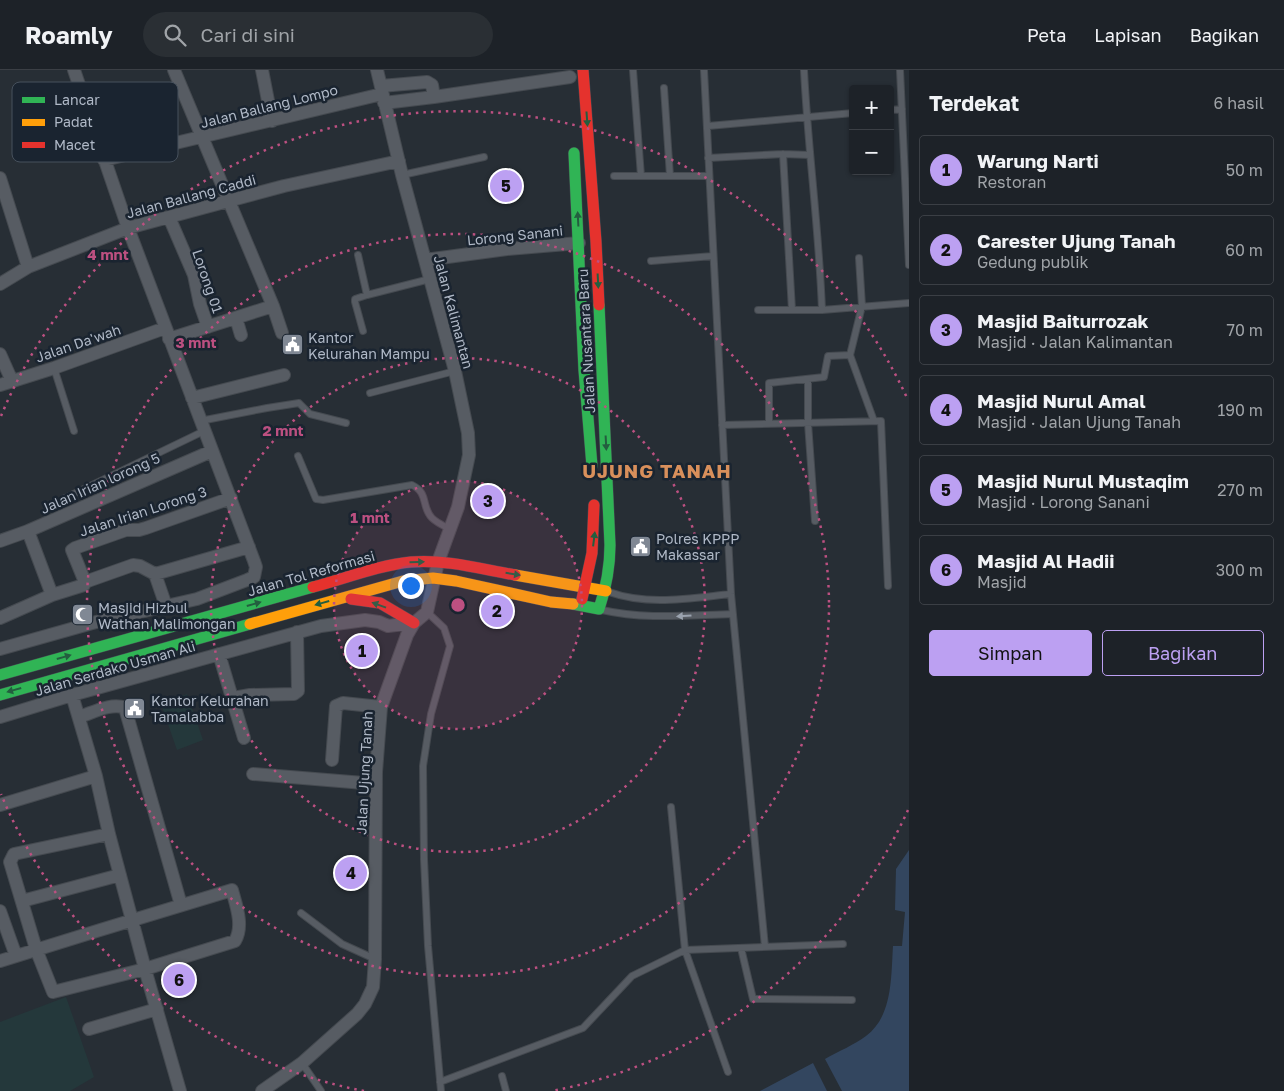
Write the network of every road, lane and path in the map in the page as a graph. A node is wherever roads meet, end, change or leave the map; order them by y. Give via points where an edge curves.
1 (74, 70) edge
2 (174, 70) edge
3 (262, 70) edge
4 (377, 70) edge
5 (583, 70) edge
6 (633, 70) edge
7 (704, 70) edge
8 (804, 70) edge
9 (900, 70) edge
10 (570, 78) edge
11 (78, 82) edge
12 (664, 88) dead end
13 (382, 94) junction
14 (902, 109) junction
15 (894, 110) edge
16 (849, 113) edge
17 (806, 117) junction
18 (272, 121) junction
19 (708, 126) junction
20 (202, 138) junction
21 (178, 143) edge
22 (574, 145) dead end
23 (783, 154) junction
24 (810, 155) junction
25 (484, 156) dead end
26 (708, 158) junction
27 (399, 161) junction
28 (105, 162) edge
29 (402, 175) junction
30 (614, 176) dead end
31 (641, 176) junction
32 (670, 176) junction
33 (709, 176) junction
34 (0, 178) edge
35 (228, 201) junction
36 (169, 217) junction
37 (128, 228) junction
38 (579, 243) junction
39 (358, 255) dead end
40 (713, 256) junction
41 (859, 258) dead end
42 (425, 260) junction
43 (651, 261) dead end
44 (909, 265) edge
45 (28, 267) junction
46 (430, 279) junction
47 (0, 284) edge
48 (367, 295) junction
49 (909, 303) edge
50 (273, 306) junction
51 (862, 306) junction
52 (758, 310) dead end
53 (792, 310) junction
54 (822, 310) junction
55 (236, 318) junction
56 (208, 327) junction
57 (363, 331) dead end
58 (282, 333) dead end
59 (167, 334) junction
60 (241, 335) dead end
61 (0, 354) edge
62 (850, 356) junction
63 (54, 368) junction
64 (455, 371) junction
65 (284, 375) dead end
66 (808, 379) junction
67 (6, 383) edge
68 (603, 387) junction
69 (586, 388) junction
70 (370, 393) dead end
71 (192, 398) junction
72 (874, 421) junction
73 (346, 423) dead end
74 (808, 423) junction
75 (769, 424) junction
76 (202, 426) junction
77 (722, 426) junction
78 (74, 431) dead end
79 (212, 451) junction
80 (298, 456) dead end
81 (592, 475) dead end
82 (594, 493) dead end
83 (231, 498) junction
84 (63, 499) dead end
85 (815, 521) dead end
86 (450, 529) junction
87 (28, 532) junction
88 (0, 541) edge
89 (249, 548) junction
90 (438, 562) junction
91 (155, 574) junction
92 (433, 578) junction
93 (85, 582) junction
94 (888, 586) dead end
95 (586, 587) junction
96 (606, 591) junction
97 (731, 594) junction
98 (52, 595) junction
99 (340, 598) junction
100 (580, 605) junction
101 (166, 606) junction
102 (599, 609) junction
103 (427, 612) junction
104 (733, 614) junction
105 (0, 618) edge
106 (414, 623) junction
107 (296, 632) junction
108 (0, 649) edge
109 (219, 654) junction
110 (0, 675) edge
111 (0, 694) edge
112 (72, 695) junction
113 (233, 698) junction
114 (381, 707) junction
115 (0, 717) edge
116 (79, 717) junction
117 (244, 738) dead end
118 (332, 760) dead end
119 (253, 774) dead end
120 (96, 776) junction
121 (376, 784) junction
122 (0, 805) edge
123 (671, 807) dead end
124 (109, 834) junction
125 (120, 875) junction
126 (22, 901) junction
127 (181, 905) junction
128 (0, 911) edge
129 (302, 913) dead end
130 (132, 919) junction
131 (843, 944) dead end
132 (765, 947) junction
133 (741, 948) junction
134 (36, 949) junction
135 (685, 950) junction
136 (16, 956) junction
137 (375, 960) junction
138 (0, 961) edge
139 (145, 969) junction
140 (852, 1000) dead end
141 (156, 1009) junction
142 (89, 1029) dead end
143 (302, 1063) junction
144 (728, 1072) dead end
145 (502, 1076) dead end
146 (440, 1082) junction
147 (180, 1091) edge
148 (262, 1091) edge
149 (321, 1091) edge
150 (441, 1091) edge
151 (506, 1091) edge

1 - 11 street
2 - 20 street
3 - 18 street
4 - 13 street, Jalan Kalimantan
5 -> 68 highway, Jalan Nusantara Baru
6 - 31 lane
7 - 19 lane
8 - 17 lane
9 - 14 lane
10 - 13 street, Jalan Ballang Lompo via 434,97 432,85 416,82
12 - 32 lane
13 - 18 street, Jalan Ballang Lompo
13 - 27 street, Jalan Kalimantan
14 - 15 lane
14 - 44 lane
16 - 17 lane
17 - 19 lane
17 - 24 lane
18 - 20 street, Jalan Ballang Lompo
19 - 26 lane
20 - 21 street, Jalan Ballang Lompo
20 - 35 street
38 -> 22 highway, Jalan Nusantara Baru
23 - 24 lane
23 - 26 lane
23 - 53 lane
24 - 54 lane
25 - 29 lane
26 - 33 lane
27 - 29 street, Jalan Kalimantan
27 - 35 street, Jalan Ballang Caddi
28 - 37 street
29 - 42 street, Jalan Kalimantan
30 - 31 lane
31 - 32 lane
32 - 33 lane
33 - 40 lane
34 - 45 street
35 - 36 street, Jalan Ballang Caddi
35 - 50 street
36 - 37 street, Jalan Ballang Caddi
36 - 56 street, Lorong 01 via 194,275
37 - 45 street, Jalan Ballang Caddi
37 - 59 street
38 - 42 street, Lorong Sanani
38 - 69 highway, Jalan Nusantara Baru
39 - 48 lane
40 - 43 lane
40 - 77 lane
41 - 51 lane
42 - 46 street, Jalan Kalimantan
45 - 47 street, Jalan Ballang Caddi
46 - 48 lane
46 - 64 street, Jalan Kalimantan
48 - 57 lane via 355,300
49 - 51 lane
50 - 55 street, Jalan Da'wah
50 - 58 street
51 - 54 lane
51 - 62 lane
52 - 53 lane
53 - 54 lane
55 - 56 street, Jalan Da'wah
55 - 60 street
56 - 59 street, Jalan Da'wah
59 - 63 street, Jalan Da'wah
59 - 71 street
61 - 67 street
62 - 66 lane via 828,356 824,378
62 - 72 lane
63 - 67 street, Jalan Da'wah
63 - 78 lane
64 - 70 lane
64 - 86 street, Jalan Kalimantan via 468,433 469,455
65 - 71 street
66 - 74 lane
66 - 75 lane via 769,383
68 - 69 highway
68 -> 96 highway, Jalan Nusantara Baru via 610,545
69 - 81 highway, Jalan Nusantara Baru
71 - 76 street
72 - 74 lane
72 - 94 lane via 881,420
73 - 76 lane via 310,414 300,403 267,408
74 - 75 lane
74 - 85 lane
75 - 77 lane
76 - 79 street
76 - 84 lane
77 - 97 lane
79 - 83 street
79 - 87 street, Jalan Irian lorong 5
80 - 86 lane via 316,499 412,485 423,494 432,518
95 -> 82 highway via 595,529
83 - 89 street
83 - 93 street, Jalan Irian Lorong 3 via 146,528 126,530 75,548 72,550
86 - 90 street, Jalan Kalimantan
87 - 88 street, Jalan Irian lorong 5
87 - 98 street
89 - 91 street
89 - 101 street via 256,567 254,577 197,599
90 - 92 street, Jalan Kalimantan
90 -> 95 highway, Jalan Tol Reformasi
110 -> 90 highway, Jalan Tol Reformasi via 396,564
91 - 93 street via 133,565
91 - 101 street
92 - 99 highway via 403,581
92 - 100 highway
92 - 103 street, Jalan Kalimantan
93 - 98 street
95 - 96 highway, Jalan Tol Reformasi
95 - 100 highway
96 - 97 lane via 626,598 652,600
96 - 102 highway, Jalan Nusantara Baru
97 - 104 lane
98 - 105 street
106 -> 99 highway via 380,603
99 -> 111 highway
100 - 102 highway
101 - 108 street
104 -> 102 lane via 652,617
103 - 106 street
103 - 146 lane via 444,628 450,646 431,714 423,766 428,946
104 - 132 lane
106 - 107 street, Jalan Serdako Usman Ali via 388,626 365,620
106 - 114 street, Jalan Ujung Tanah
107 - 109 street, Jalan Serdako Usman Ali
107 - 113 street via 298,691 294,694 250,694
109 - 112 street, Jalan Serdako Usman Ali
109 - 113 street
112 - 115 street, Jalan Serdako Usman Ali
112 - 116 street
113 - 117 street
114 - 118 street via 343,702 336,706
114 - 121 street, Jalan Ujung Tanah
116 - 120 street
116 - 127 street via 111,707 125,708
119 - 121 street
120 - 122 street
120 - 124 street
121 - 137 street, Jalan Ujung Tanah
123 - 135 lane
124 - 125 street
124 - 126 street via 14,854 10,862
125 - 126 street
125 - 130 street
126 - 134 street
127 - 130 street
127 - 139 street via 232,890 239,919 238,936 235,941
128 - 136 street
129 - 137 lane via 342,944
130 - 134 street
130 - 139 street
131 - 132 lane
132 - 133 lane
133 - 135 lane
133 - 140 lane via 753,999
134 - 136 street
134 - 139 street via 54,992
135 - 144 lane
135 - 146 lane via 632,976 583,1028
136 - 138 street
137 - 143 street, Jalan Ujung Tanah via 373,987 365,1004
139 - 141 street
141 - 142 street
141 - 147 street
143 - 148 street, Jalan Ujung Tanah
143 - 149 lane
145 - 151 lane
146 - 150 lane

